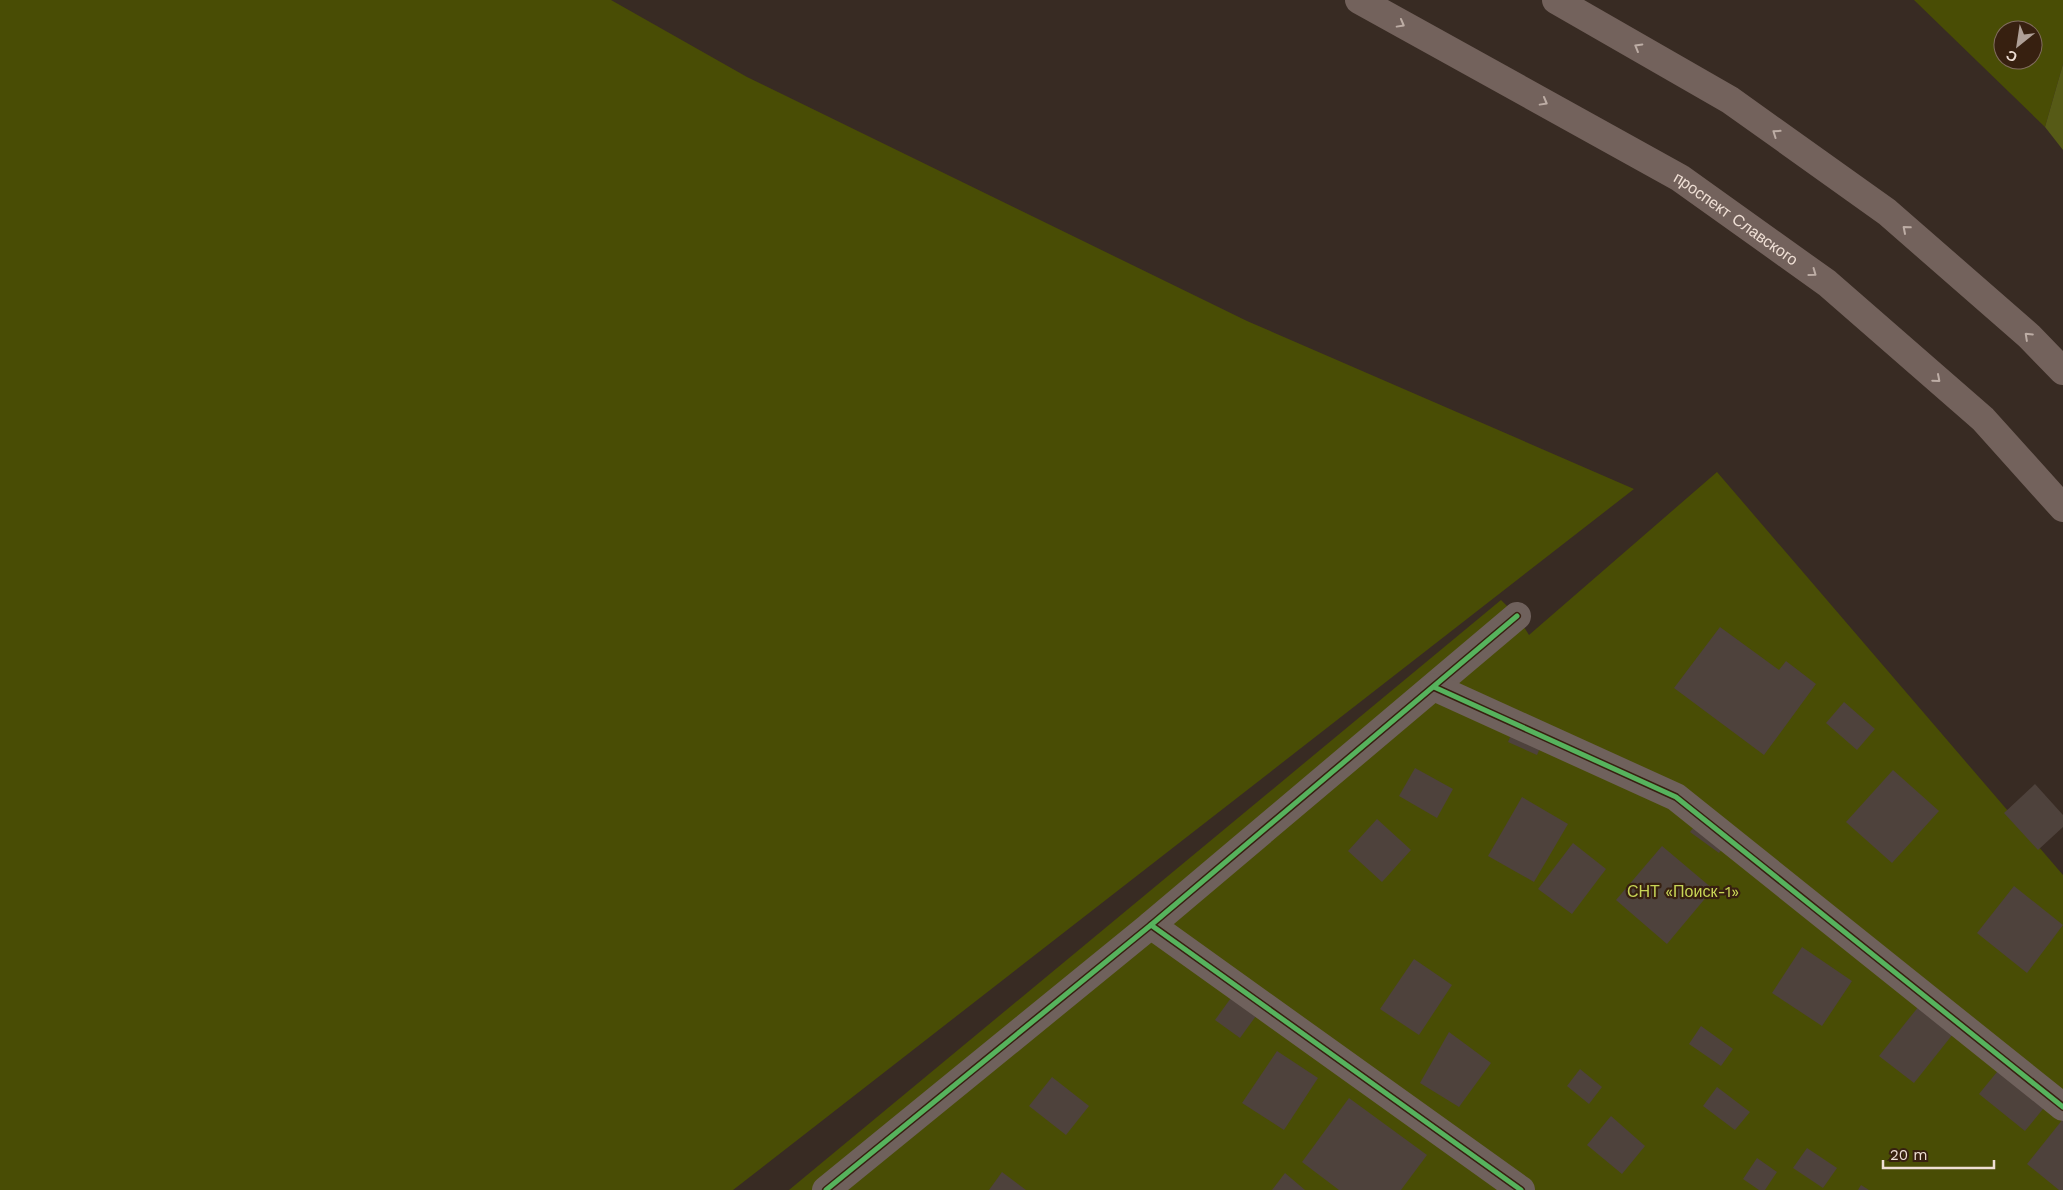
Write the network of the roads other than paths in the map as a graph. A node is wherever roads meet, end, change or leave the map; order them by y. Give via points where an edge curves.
1 (1359, 0) edge
2 (1556, 0) edge
3 (2063, 370) edge
4 (2063, 508) edge
5 (1517, 616) dead end
6 (1434, 686) junction
7 (1151, 925) junction
8 (2063, 1107) edge
9 (841, 1186) edge
10 (1521, 1190) edge

1 -> 4 main road, проспект Славского via 1680,178 1819,278 1983,419
3 -> 2 main road via 2029,336 1887,212 1730,100
5 - 6 street
6 - 7 street
6 - 8 street via 1676,797
7 - 9 street
7 - 10 street

